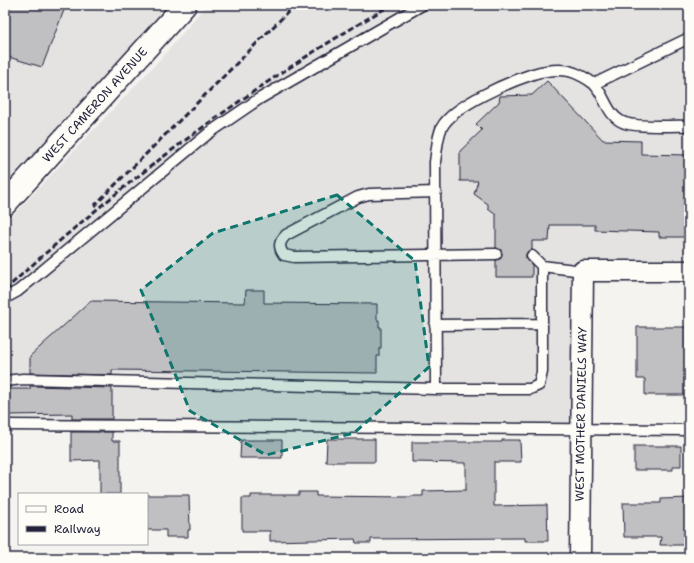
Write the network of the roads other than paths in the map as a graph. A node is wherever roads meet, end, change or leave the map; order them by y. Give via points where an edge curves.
1 (185, 5) edge
2 (422, 5) edge
3 (689, 38) edge
4 (594, 84) junction
5 (689, 126) edge
6 (436, 192) junction
7 (5, 204) edge
8 (435, 254) junction
9 (496, 254) dead end
10 (532, 256) dead end
11 (542, 266) junction
12 (583, 271) junction
13 (689, 271) edge
14 (5, 298) edge
15 (542, 324) junction
16 (435, 325) junction
17 (5, 381) edge
18 (436, 389) junction
19 (5, 425) edge
20 (581, 428) junction
21 (689, 430) edge
22 (580, 558) edge

1 - 7 street, WEST CAMERON AVENUE
2 - 14 lane via 259,99 209,133 18,291
3 - 4 lane
4 - 5 lane via 612,114 625,123
4 - 6 lane via 570,71 554,70 534,74 501,86 454,113 438,137 435,162
6 - 8 lane
6 - 8 lane via 369,194 358,197 286,235 280,241 279,248 284,255 294,257
8 - 9 lane
8 - 16 lane
10 - 11 lane
11 - 12 lane
11 - 15 lane
12 - 13 street
12 - 20 street, WEST MOTHER DANIELS WAY
15 - 16 lane
15 - 18 lane via 542,372 539,385 535,388
16 - 18 lane
17 - 18 lane via 23,379
19 - 20 lane
20 - 21 lane
20 - 22 street, WEST MOTHER DANIELS WAY

